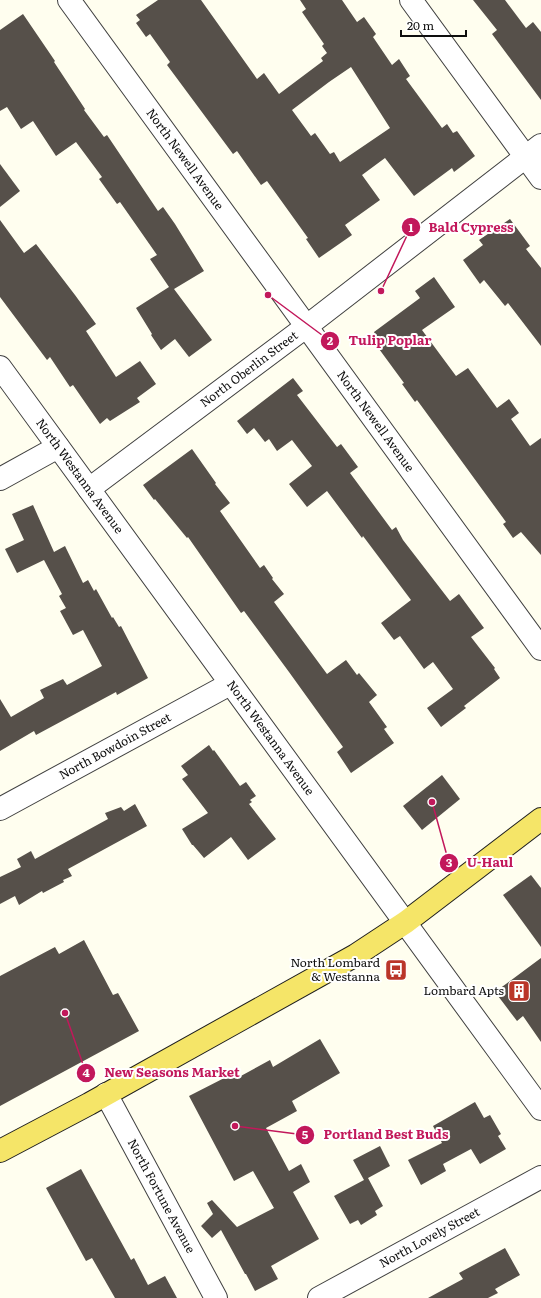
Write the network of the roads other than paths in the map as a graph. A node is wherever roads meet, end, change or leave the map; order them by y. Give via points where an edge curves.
1 (69, 0) edge
2 (412, 0) edge
3 (533, 151) edge
4 (541, 178) edge
5 (306, 326) junction
6 (0, 367) edge
7 (58, 447) junction
8 (0, 479) edge
9 (89, 489) junction
10 (541, 649) edge
11 (230, 684) junction
12 (0, 809) edge
13 (541, 819) edge
14 (406, 922) junction
15 (106, 1094) junction
16 (541, 1109) edge
17 (0, 1151) edge
18 (541, 1177) edge
19 (216, 1298) edge
20 (319, 1298) edge

1 - 5 street, North Newell Avenue
2 - 3 street
3 - 4 street
3 - 5 street, North Oberlin Street
5 - 9 street, North Oberlin Street
5 - 10 street, North Newell Avenue
6 - 7 street, North Westanna Avenue
7 - 8 street
7 - 9 street, North Westanna Avenue
9 - 11 street, North Westanna Avenue
11 - 12 street, North Bowdoin Street
11 - 14 street, North Westanna Avenue
13 - 14 main road
14 - 15 main road via 319,977
14 - 16 street, North Westanna Avenue
15 - 17 main road
15 - 19 street, North Fortune Avenue
18 - 20 street, North Lovely Street

